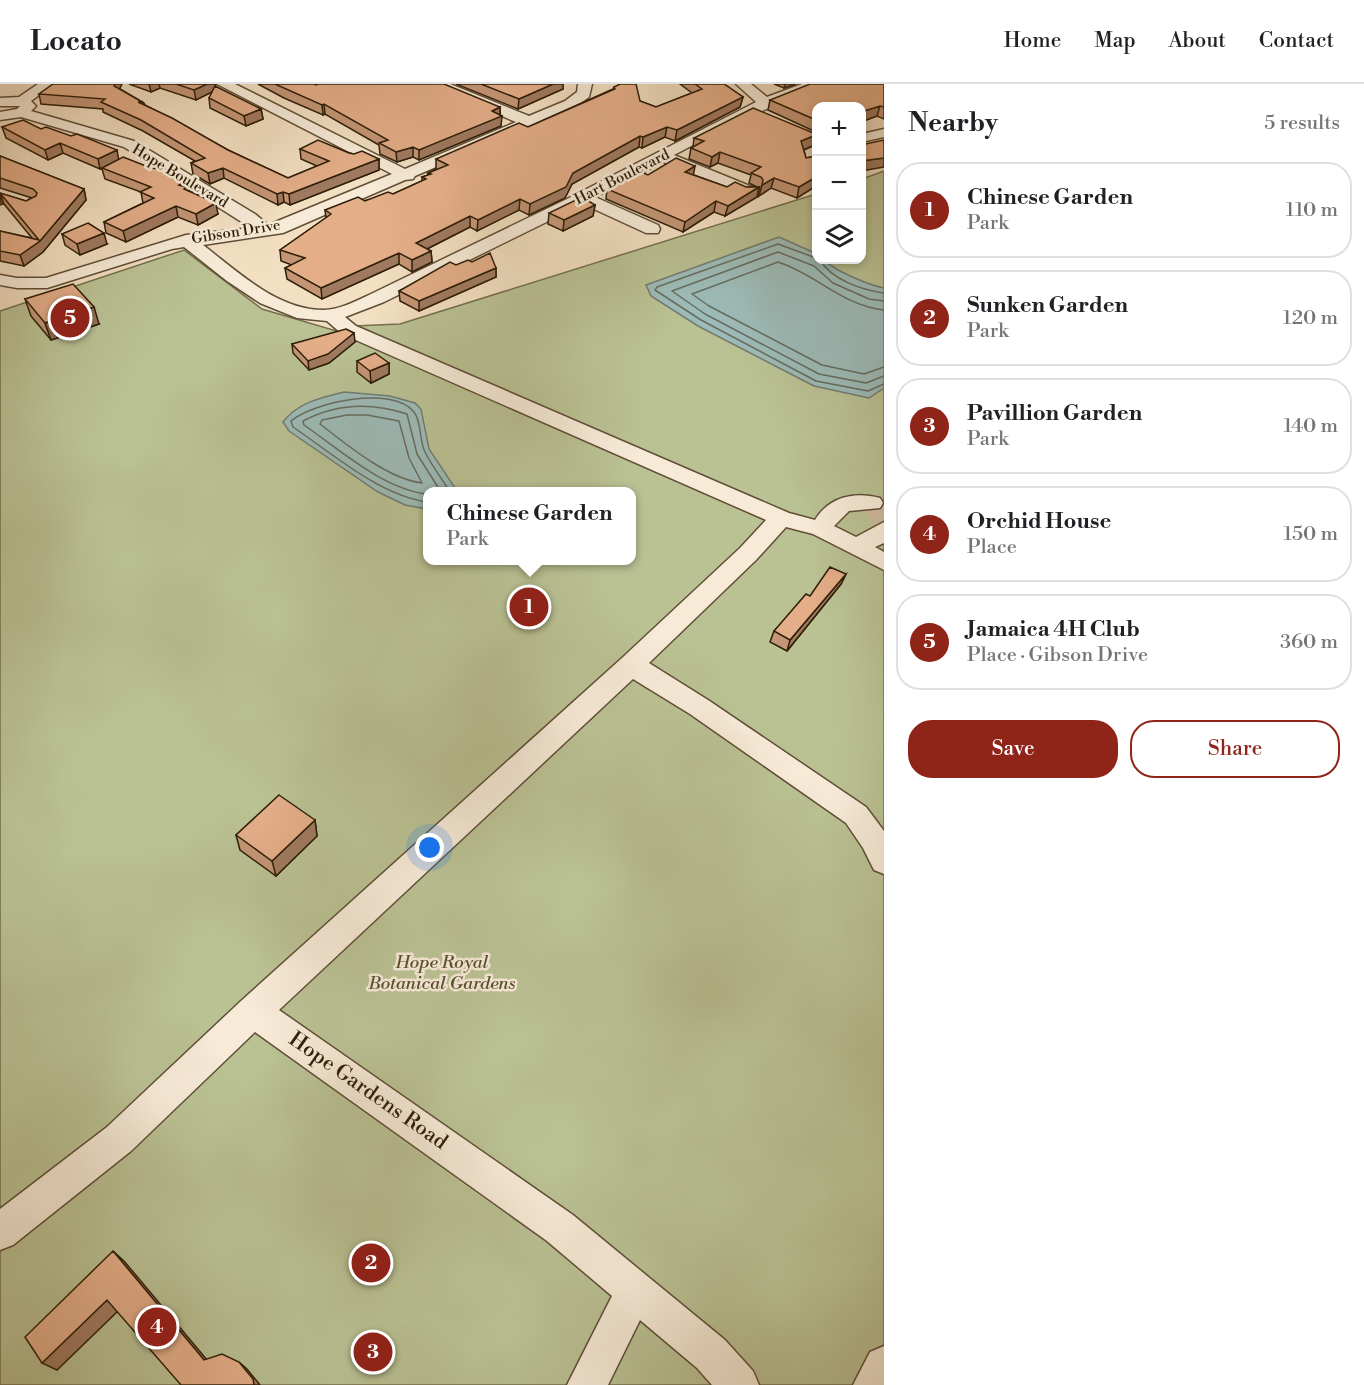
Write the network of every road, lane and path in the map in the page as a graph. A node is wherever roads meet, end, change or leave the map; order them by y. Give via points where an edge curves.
1 (47, 84) edge
2 (224, 84) edge
3 (438, 84) edge
4 (585, 84) edge
5 (743, 84) edge
6 (815, 84) edge
7 (0, 102) edge
8 (22, 107) junction
9 (761, 110) junction
10 (0, 116) edge
11 (530, 122) junction
12 (884, 134) edge
13 (866, 137) edge
14 (662, 156) junction
15 (407, 176) junction
16 (751, 192) edge
17 (583, 198) junction
18 (652, 229) dead end
19 (264, 230) junction
20 (186, 240) junction
21 (0, 279) edge
22 (332, 315) junction
23 (872, 503) dead end
24 (781, 518) junction
25 (821, 529) junction
26 (884, 530) edge
27 (854, 546) junction
28 (884, 562) edge
29 (631, 665) junction
30 (884, 861) edge
31 (253, 1012) junction
32 (0, 1232) edge
33 (634, 1290) junction
34 (884, 1366) edge
35 (587, 1385) edge
36 (739, 1385) edge
37 (873, 1385) edge

1 - 8 street
2 - 15 street
3 - 11 street
4 - 11 street, Gibson Drive via 584,94 570,104
5 - 9 street
6 - 9 street, Hart Boulevard
7 - 8 street
8 - 10 street
8 - 19 street, Hope Boulevard via 129,144
9 - 14 street, Hart Boulevard
11 - 15 street, Gibson Drive
12 - 13 street
14 - 16 street
14 - 17 street, Hart Boulevard
15 - 19 street, Gibson Drive via 278,229
17 - 18 street
17 - 22 street, Hart Boulevard
19 - 20 street, Gibson Drive
20 - 21 street, Gibson Drive via 47,283
20 - 22 street via 259,295 311,314
22 - 24 street via 359,335
23 - 25 street via 838,505
24 - 25 street
24 - 29 street
25 - 27 street
26 - 27 street via 872,540
27 - 28 street
29 - 30 street via 856,815
29 - 31 street
31 - 32 street via 119,1139
31 - 33 street, Hope Gardens Road via 560,1228
33 - 35 street
33 - 36 street, Hope Gardens Road via 711,1354
34 - 37 street

